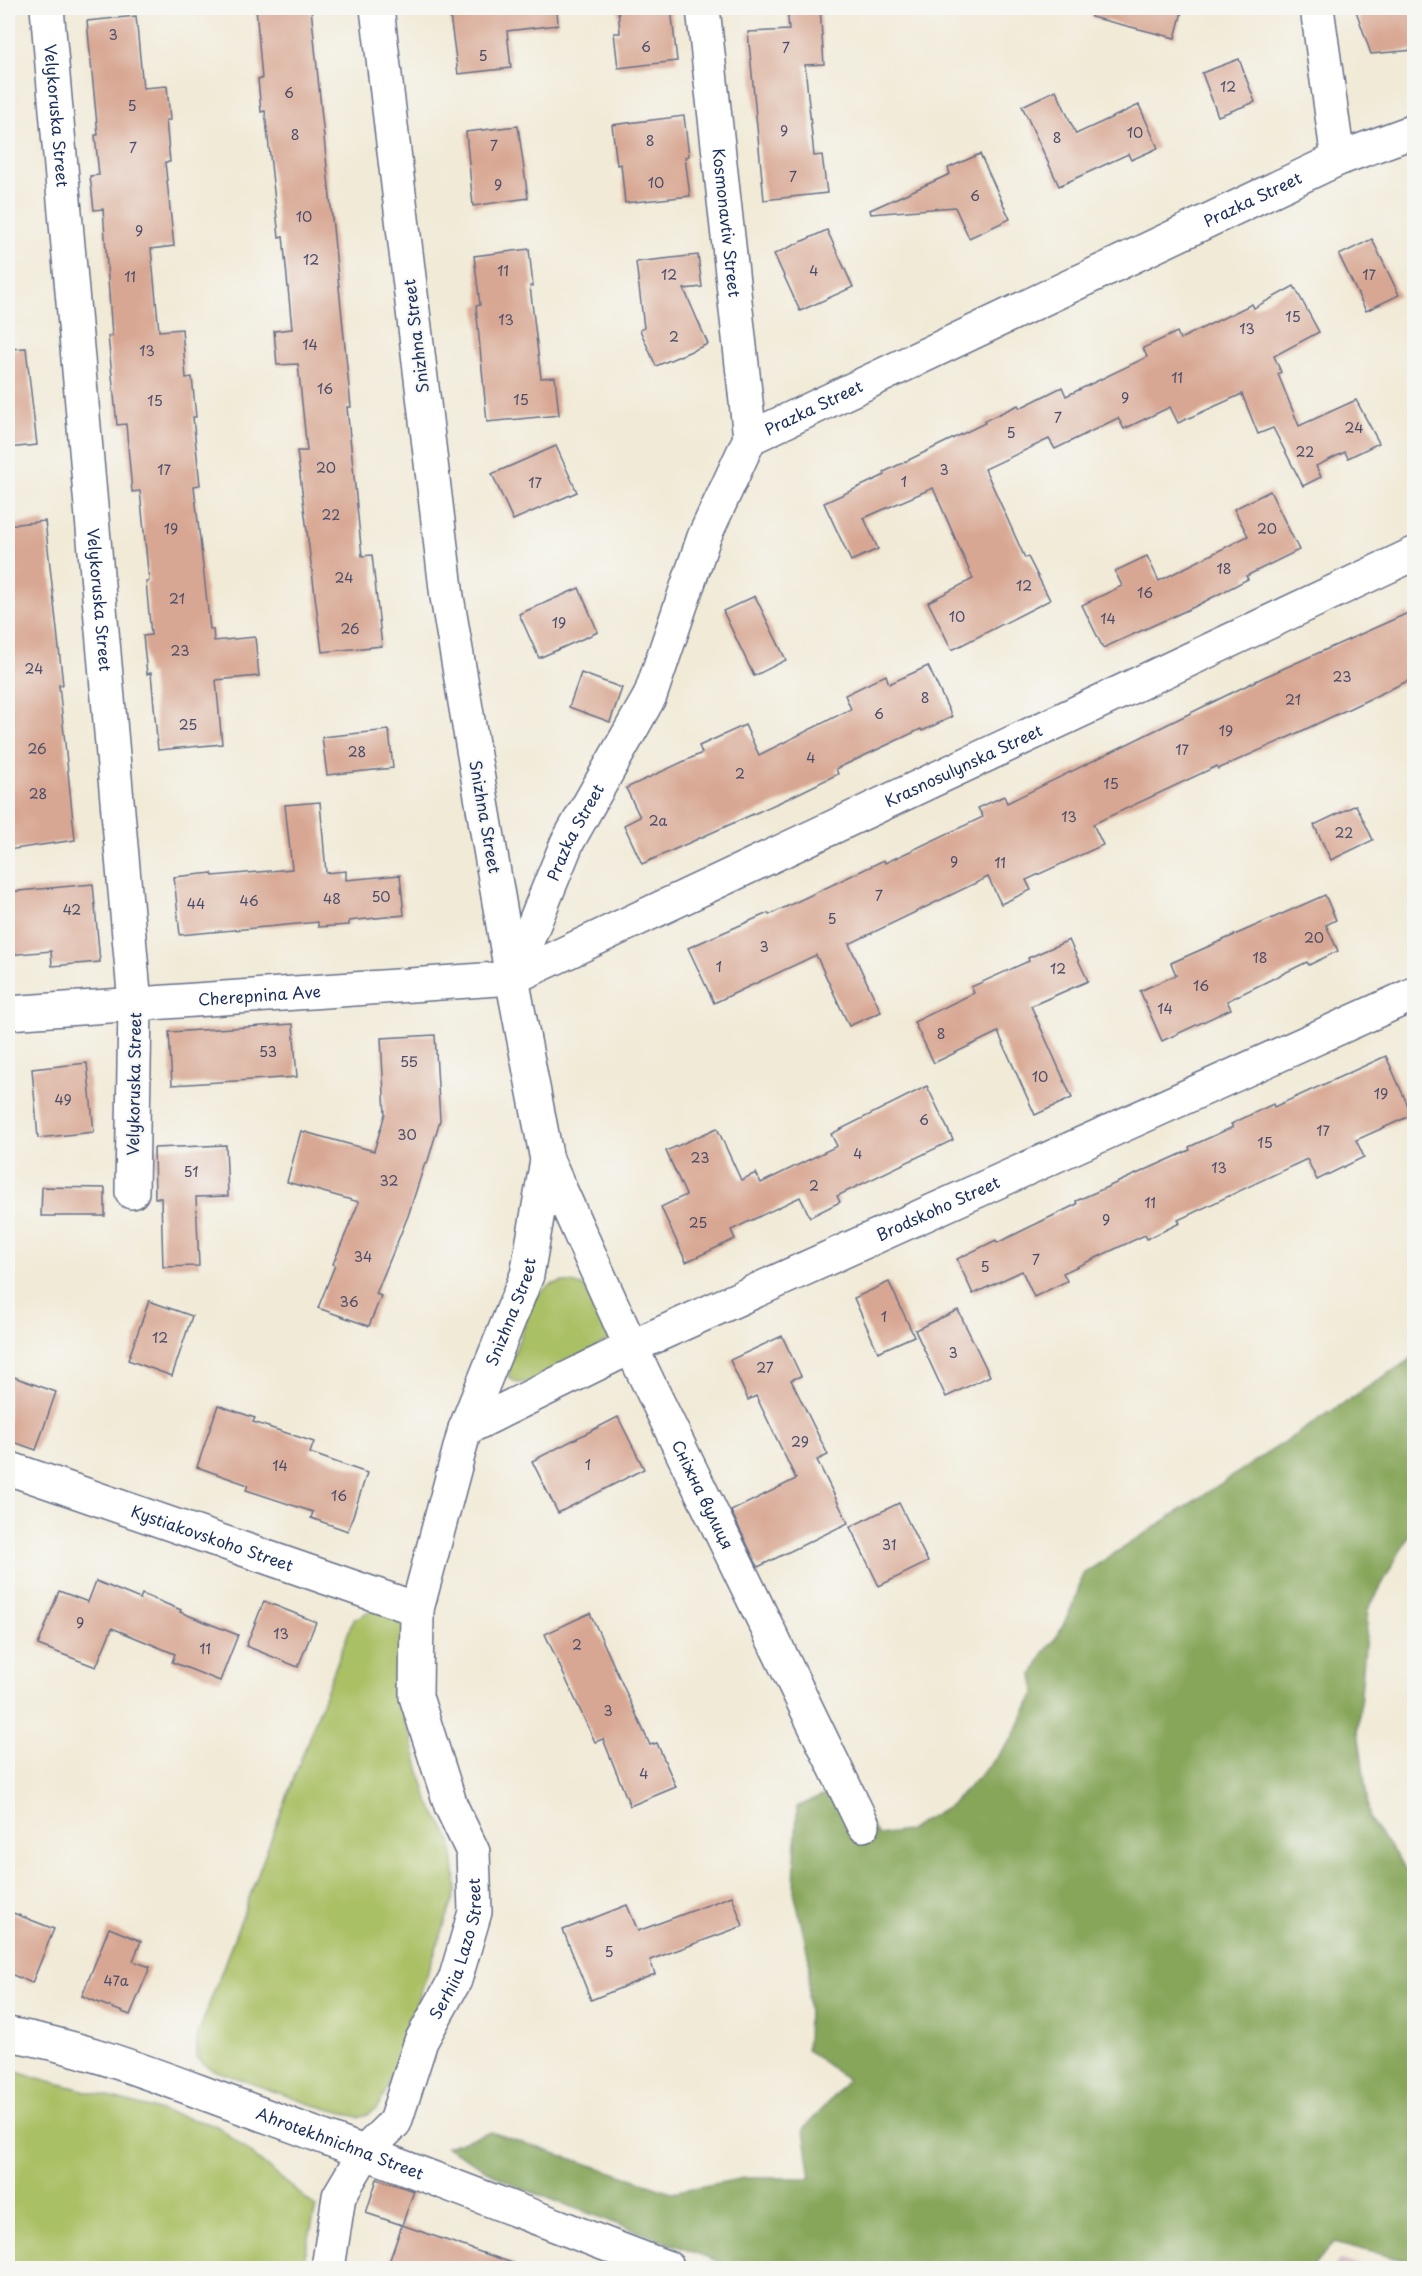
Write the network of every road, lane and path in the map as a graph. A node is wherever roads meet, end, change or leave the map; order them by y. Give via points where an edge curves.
1 (47, 8) edge
2 (377, 8) edge
3 (704, 8) edge
4 (1317, 8) edge
5 (1414, 131) edge
6 (1338, 159) junction
7 (750, 438) junction
8 (1414, 554) edge
9 (512, 978) junction
10 (1414, 994) edge
11 (135, 1004) junction
12 (8, 1013) edge
13 (547, 1160) junction
14 (132, 1192) dead end
15 (631, 1347) junction
16 (465, 1429) junction
17 (8, 1468) edge
18 (417, 1609) junction
19 (863, 1825) dead end
20 (8, 2034) edge
21 (365, 2152) junction
22 (328, 2268) edge
23 (668, 2268) edge

1 - 11 street, Velykoruska Street
2 - 9 street, Snizhna Street via 447,597
3 - 7 street, Kosmonavtiv Street
4 - 6 street
5 - 6 street, Prazka Street
6 - 7 street, Prazka Street
7 - 9 street, Prazka Street via 704,537 650,696 567,843
8 - 9 street, Krasnosulynska Street
9 - 11 street, Cherepnina Ave
9 - 13 street, Snizhna Street
10 - 15 street, Brodskoho Street
11 - 12 street, Cherepnina Ave
11 - 14 street, Velykoruska Street
13 - 15 street, Сніжна вулиця
13 - 16 street, Snizhna Street via 527,1275
15 - 16 street, Brodskoho Street
15 - 19 street, Сніжна вулиця
16 - 18 street, Snizhna Street
17 - 18 street, Kystiakovskoho Street
18 - 21 street, Serhiia Lazo Street via 416,1697 451,1806 473,1852 475,1912 455,1980 421,2041 395,2122
20 - 21 street, Ahrotekhnichna Street via 51,2041
21 - 22 street, Serhiia Lazo Street via 339,2196
21 - 23 street, Ahrotekhnichna Street

